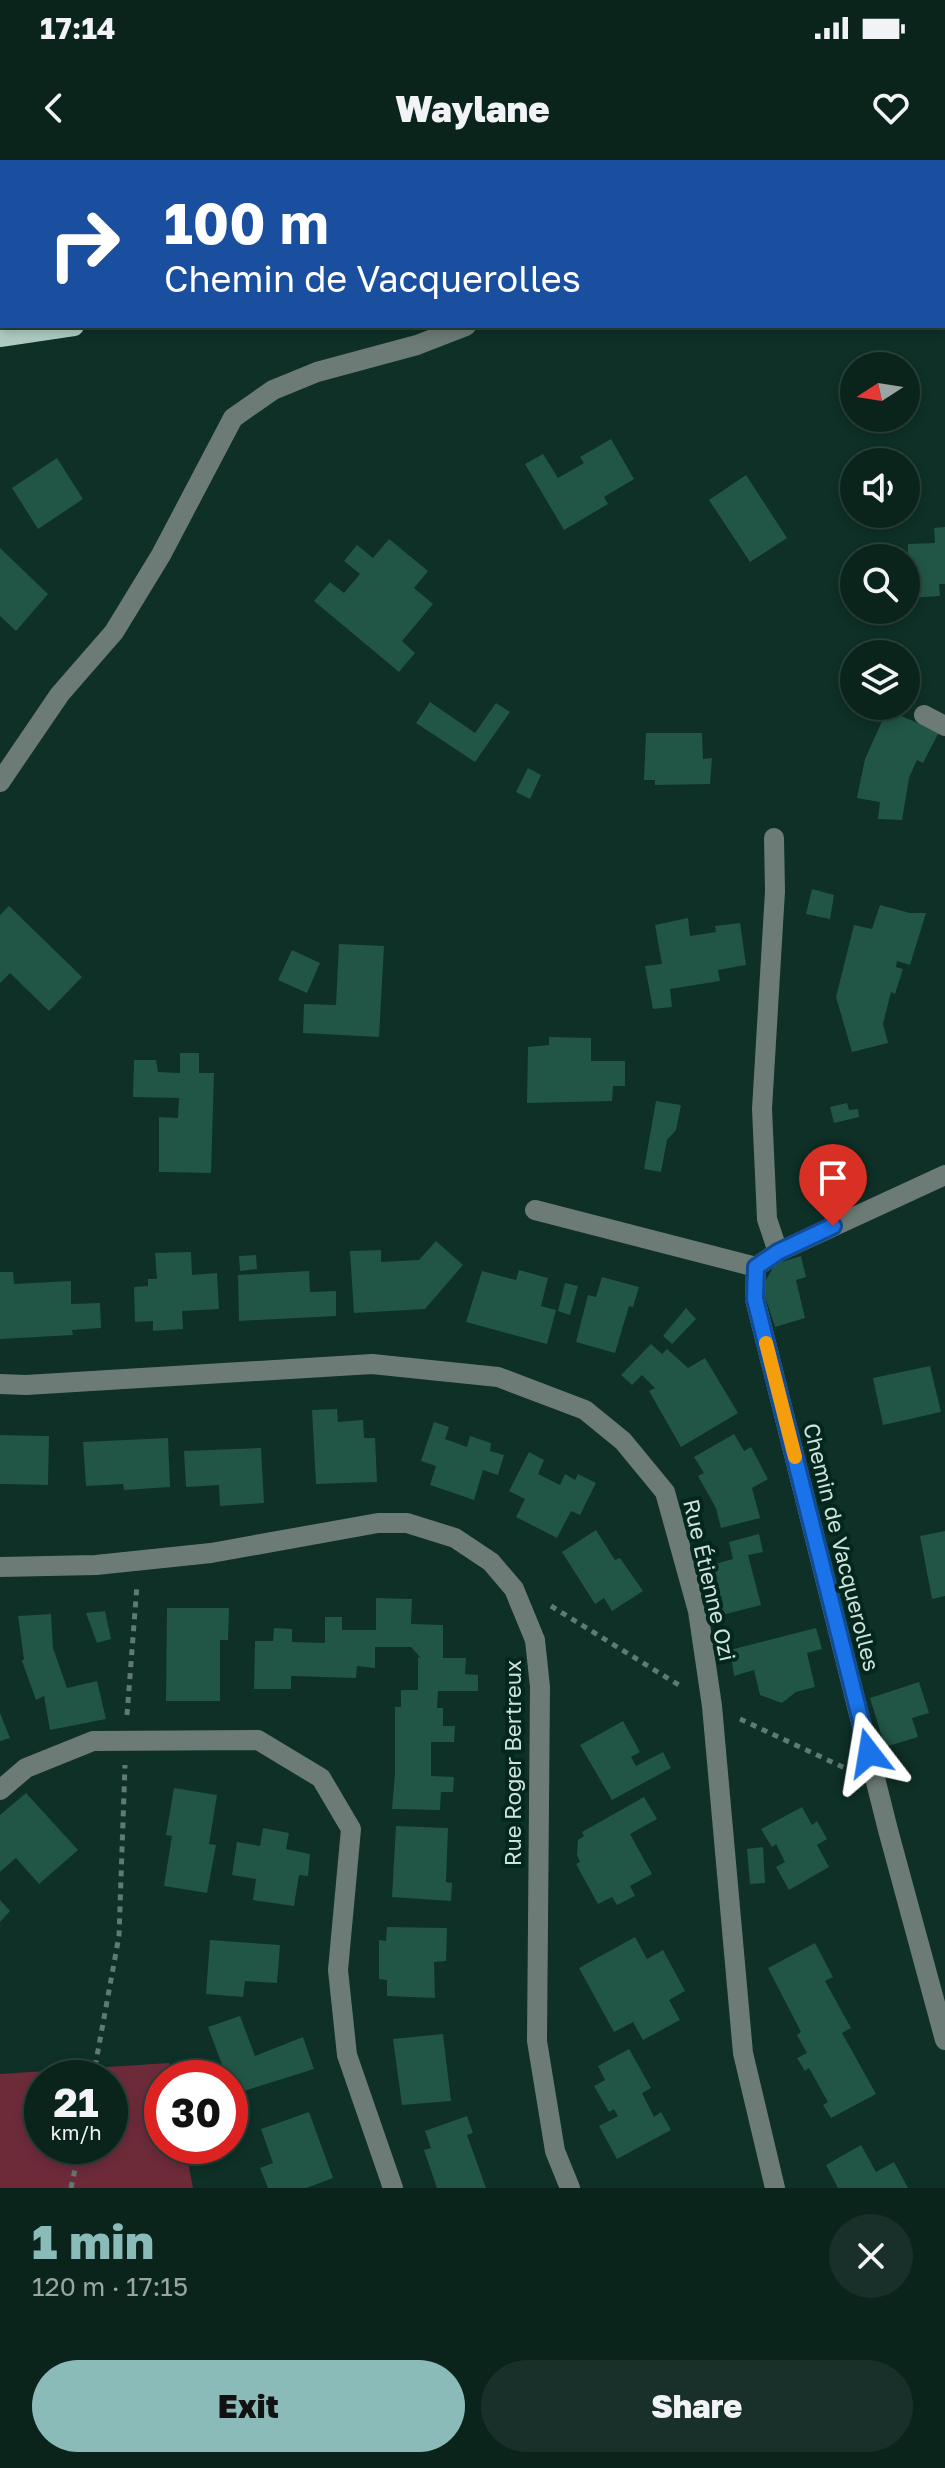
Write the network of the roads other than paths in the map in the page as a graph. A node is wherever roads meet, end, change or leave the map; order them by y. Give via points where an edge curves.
1 (61, 328) edge
2 (461, 328) edge
3 (0, 337) edge
4 (924, 715) dead end
5 (945, 726) edge
6 (0, 782) edge
7 (774, 838) dead end
8 (945, 1175) edge
9 (535, 1210) dead end
10 (778, 1252) junction
11 (756, 1267) junction
12 (0, 1384) edge
13 (0, 1567) edge
14 (0, 1790) edge
15 (945, 2040) edge
16 (393, 2188) edge
17 (570, 2188) edge
18 (775, 2188) edge

1 - 3 main road
2 - 6 street via 302,378 273,390 233,418 114,632 60,694
4 - 5 street
7 - 10 street via 762,1109 767,1219
8 - 10 street
9 - 11 street
10 - 11 street
11 - 15 street, Chemin de Vacquerolles via 755,1299
12 - 18 street, Rue Étienne Ozi via 372,1364 498,1377 585,1410 623,1441 665,1492 698,1611 712,1706 743,2053
13 - 17 street, Rue Roger Bertreux via 96,1565 211,1553 378,1523 407,1523 455,1538 491,1562 514,1589 535,1640 540,1687 537,2041 555,2151
14 - 16 street via 26,1768 93,1741 258,1740 321,1778 351,1829 338,1970 347,2055

